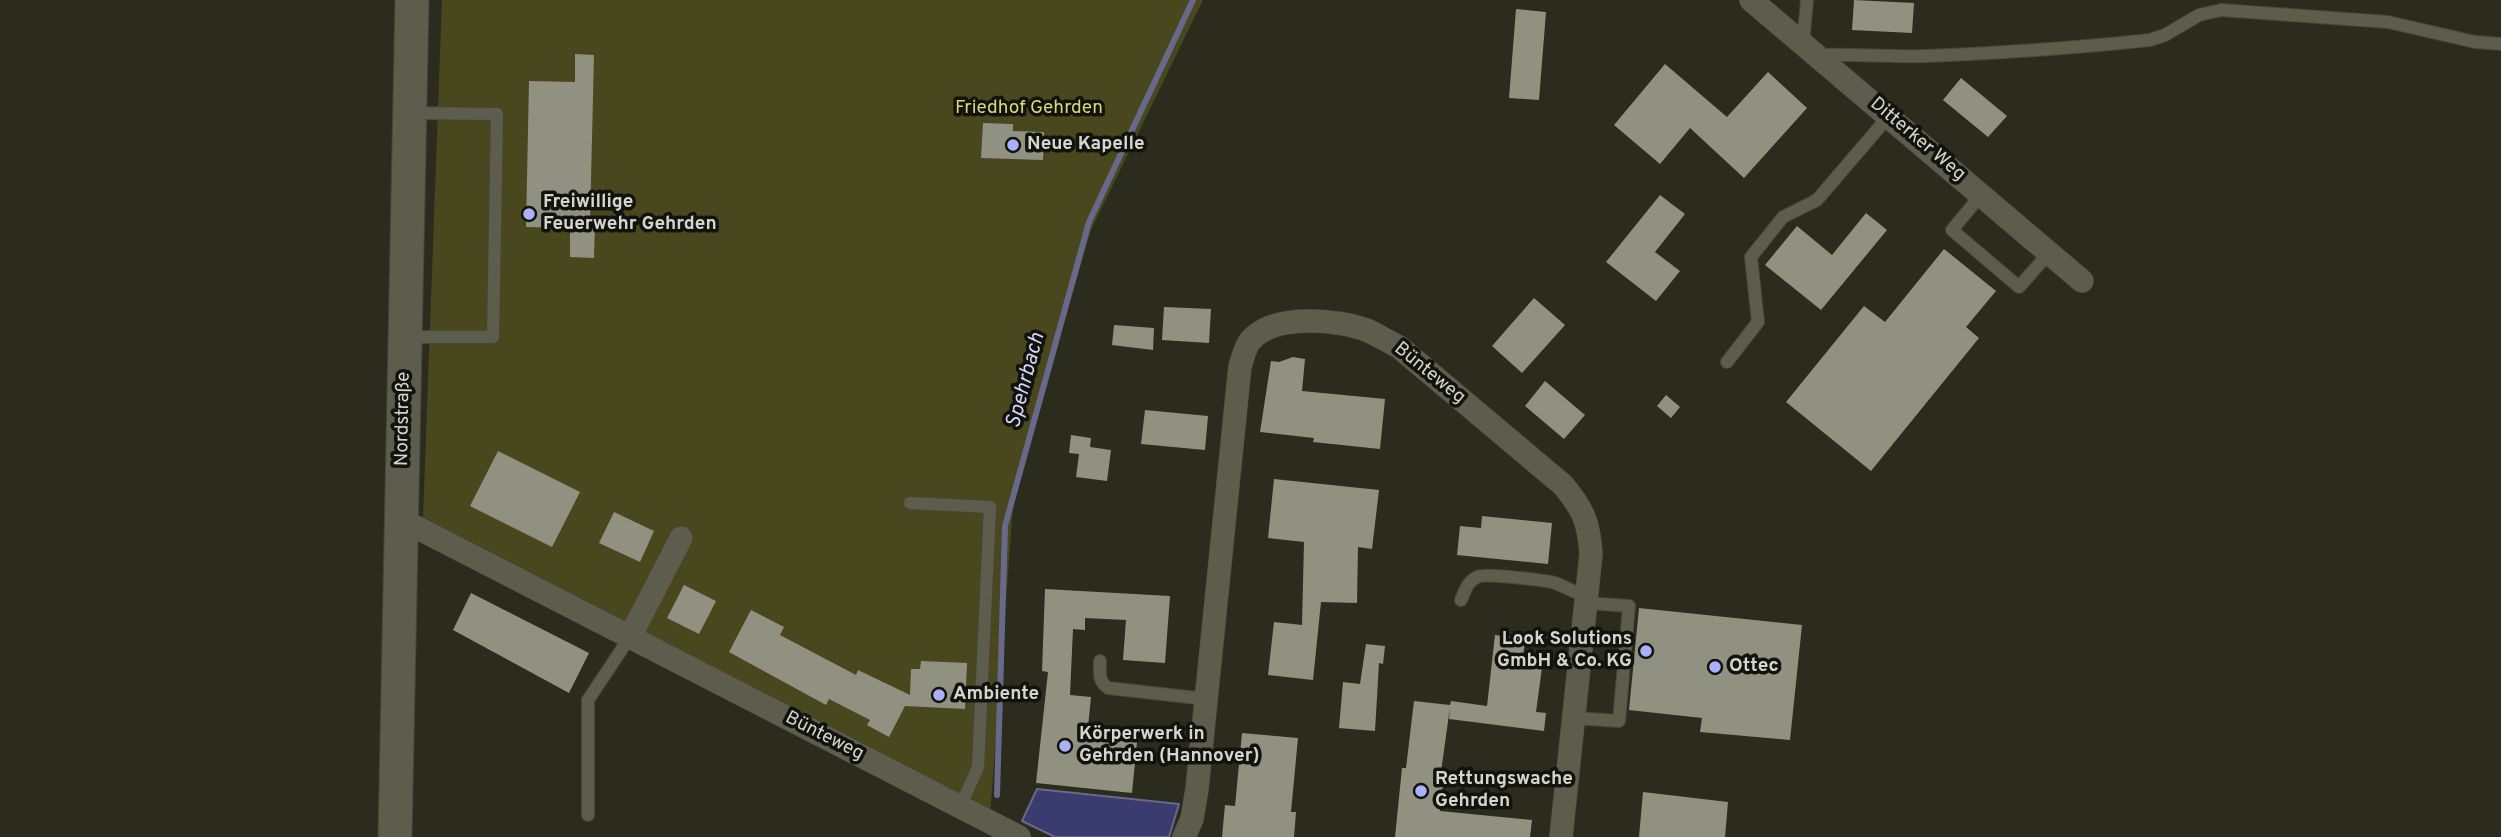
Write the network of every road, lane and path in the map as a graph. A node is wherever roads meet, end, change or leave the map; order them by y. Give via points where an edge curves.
1 (412, 0) edge
2 (1751, 0) edge
3 (1807, 0) edge
4 (2501, 44) edge
5 (1810, 50) junction
6 (410, 113) junction
7 (1889, 116) junction
8 (1981, 195) junction
9 (2049, 253) junction
10 (2082, 281) dead end
11 (406, 337) junction
12 (1727, 362) dead end
13 (910, 503) dead end
14 (402, 527) junction
15 (681, 538) dead end
16 (1586, 599) junction
17 (1461, 600) dead end
18 (630, 637) junction
19 (1100, 661) dead end
20 (1206, 699) junction
21 (1574, 718) junction
22 (960, 807) junction
23 (588, 815) dead end
24 (394, 837) edge
25 (1019, 837) edge
26 (1184, 837) edge
27 (1561, 837) edge

1 - 6 street, Nordstraße
2 - 5 street, Ditterker Weg
3 - 5 lane
4 - 5 lane via 2388,22 2221,10 2199,15 2150,40 1925,56
5 - 7 street, Ditterker Weg
6 - 11 street, Nordstraße
6 - 11 lane via 498,114 494,337
7 - 8 street, Ditterker Weg
7 - 12 lane via 1816,200 1783,217 1751,257 1758,321
8 - 9 street, Ditterker Weg
8 - 9 lane via 1952,230 2019,286
9 - 10 street, Ditterker Weg
11 - 14 street, Nordstraße
13 - 22 lane via 990,508 978,767
14 - 18 street, Bünteweg via 416,527
14 - 24 street, Nordstraße
15 - 18 street
16 - 17 lane via 1555,583 1478,576 1468,584
16 - 20 street, Bünteweg via 1591,554 1589,528 1580,506 1563,485 1399,346 1367,330 1329,323 1287,322 1264,328 1248,343 1241,366
16 - 21 street, Bünteweg
16 - 21 lane via 1629,606 1619,721
18 - 22 street, Bünteweg
18 - 23 lane via 588,700
19 - 20 lane via 1099,678 1108,688
20 - 26 street, Bünteweg via 1197,789
21 - 27 street, Bünteweg
22 - 25 street, Bünteweg

